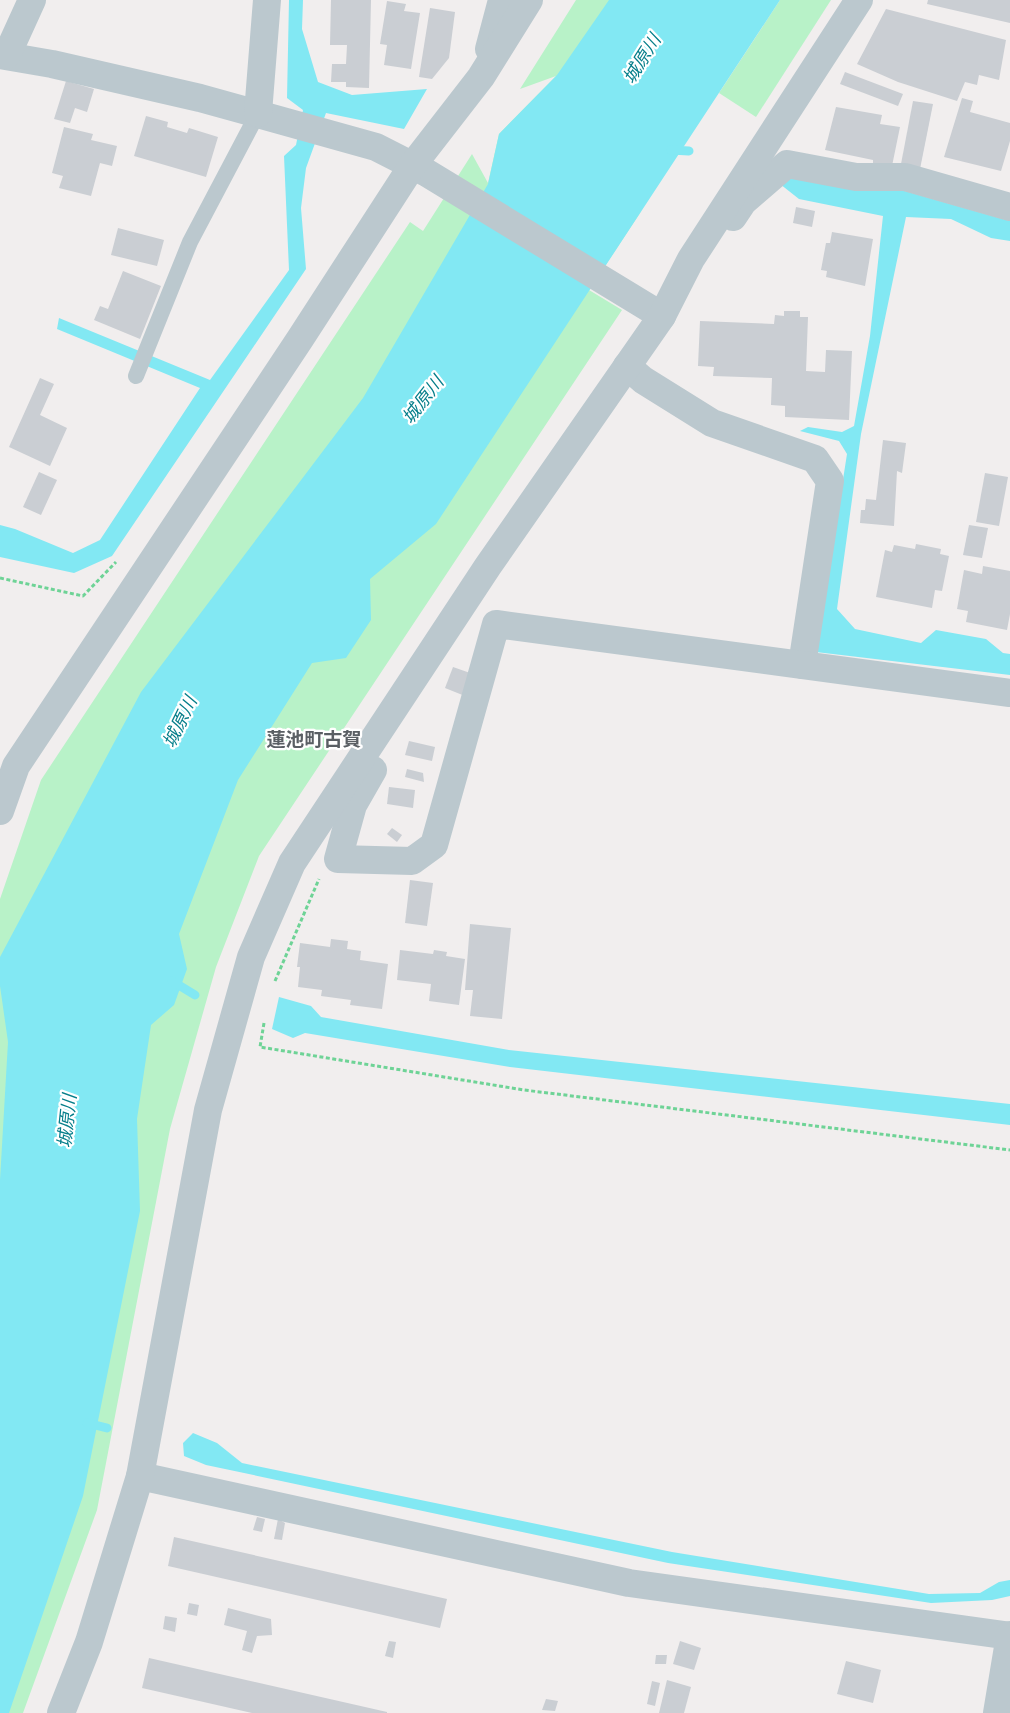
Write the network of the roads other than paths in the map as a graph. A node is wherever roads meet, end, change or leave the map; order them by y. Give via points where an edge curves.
1 (32, 0) edge
2 (267, 0) edge
3 (502, 0) edge
4 (529, 0) edge
5 (859, 0) edge
6 (4, 55) edge
7 (481, 77) junction
8 (258, 113) junction
9 (419, 170) junction
10 (1010, 208) edge
11 (691, 259) junction
12 (656, 312) junction
13 (627, 366) junction
14 (136, 376) dead end
15 (802, 665) junction
16 (1010, 693) edge
17 (384, 723) junction
18 (0, 811) edge
19 (140, 1476) junction
20 (1010, 1636) edge
21 (61, 1713) edge
22 (997, 1713) edge

1 - 6 street
2 - 8 street
3 - 7 street
4 - 7 street
5 - 11 street
6 - 8 street
7 - 9 street
8 - 9 street via 376,147
8 - 14 lane via 190,242
9 - 12 street
9 - 18 street via 300,339 16,766
10 - 11 street via 905,177 856,177 786,164 743,202 714,245
11 - 12 street
12 - 13 street
13 - 15 street via 642,380 712,423 816,459 830,481
13 - 17 street
15 - 16 street
15 - 17 street via 496,624 434,845 412,861 338,859 354,805 379,759
17 - 19 street via 292,864 251,957 208,1110
19 - 20 street via 629,1583
19 - 21 street via 89,1642
20 - 22 street

